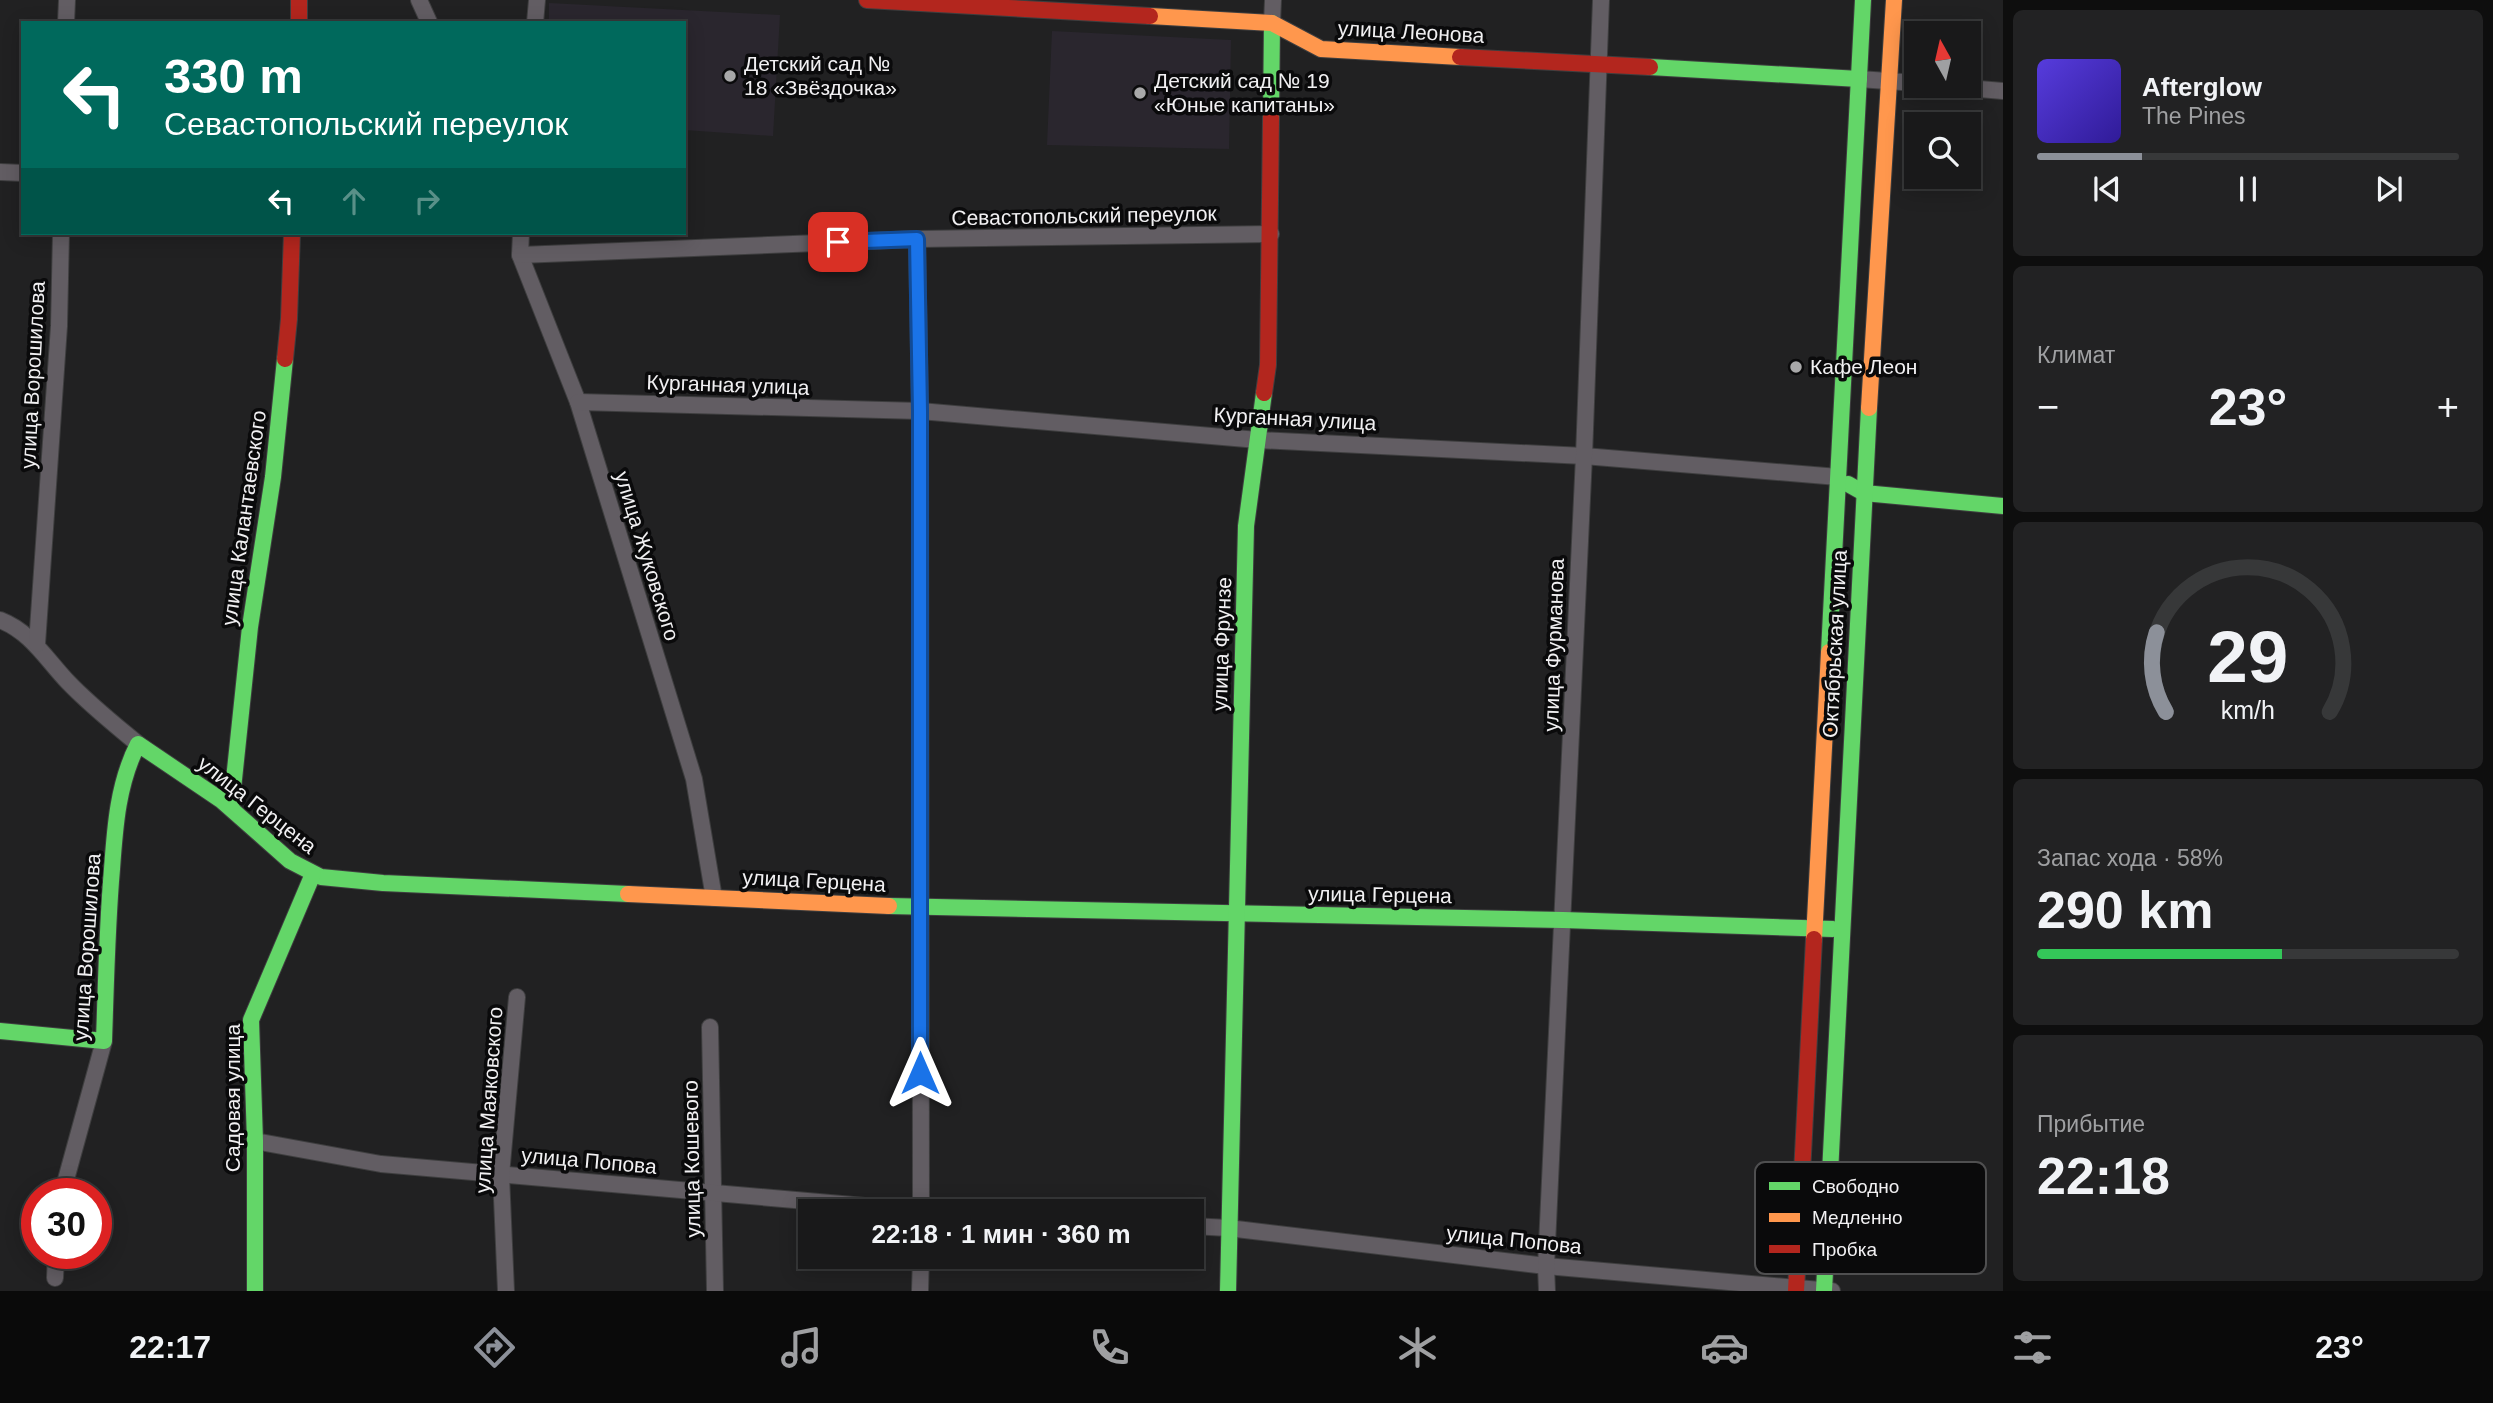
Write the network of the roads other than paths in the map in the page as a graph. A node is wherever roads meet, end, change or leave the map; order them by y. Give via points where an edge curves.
1 (67, 0) edge
2 (299, 0) edge
3 (419, 0) edge
4 (537, 0) edge
5 (867, 0) edge
6 (1273, 0) edge
7 (1601, 0) edge
8 (1863, 0) edge
9 (1894, 0) edge
10 (66, 21) edge
11 (299, 21) edge
12 (429, 21) edge
13 (535, 21) edge
14 (1272, 23) junction
15 (1598, 63) junction
16 (1859, 79) junction
17 (1890, 81) junction
18 (1904, 82) edge
19 (1981, 89) edge
20 (2003, 91) edge
21 (0, 172) edge
22 (21, 173) edge
23 (1271, 234) junction
24 (61, 235) edge
25 (292, 235) edge
26 (521, 235) edge
27 (917, 239) junction
28 (520, 255) junction
29 (579, 402) junction
30 (920, 411) junction
31 (1258, 440) junction
32 (1584, 456) junction
33 (1838, 477) junction
34 (1864, 493) junction
35 (2003, 506) edge
36 (0, 620) edge
37 (37, 645) junction
38 (138, 744) junction
39 (231, 808) junction
40 (313, 874) junction
41 (714, 898) junction
42 (920, 907) junction
43 (1237, 913) junction
44 (1563, 920) junction
45 (1815, 928) junction
46 (1843, 930) junction
47 (517, 997) dead end
48 (710, 1027) dead end
49 (0, 1031) edge
50 (104, 1041) junction
51 (255, 1141) junction
52 (1803, 1162) edge
53 (1833, 1162) edge
54 (501, 1175) junction
55 (66, 1178) edge
56 (714, 1192) junction
57 (921, 1199) edge
58 (798, 1200) edge
59 (1204, 1227) edge
60 (1228, 1228) junction
61 (1546, 1266) junction
62 (55, 1269) edge
63 (921, 1269) edge
64 (55, 1278) dead end
65 (1796, 1290) edge
66 (255, 1291) edge
67 (506, 1291) edge
68 (715, 1291) edge
69 (920, 1291) edge
70 (1228, 1291) edge
71 (1548, 1291) edge
72 (1827, 1291) edge

1 - 10 street
2 - 11 street
3 - 12 street
4 - 13 street
5 - 14 street, улица Леонова
6 - 14 street, улица Фрунзе
7 - 15 street, улица Фурманова
8 - 16 street, Октябрьская улица
9 - 17 street, Октябрьская улица
14 - 15 street, улица Леонова via 1321,49
14 - 23 street, улица Фрунзе
15 - 16 street, улица Леонова
15 - 32 street, улица Фурманова
16 - 17 street, улица Леонова
16 - 33 street, Октябрьская улица
17 - 18 street, улица Леонова
17 - 34 street, Октябрьская улица
19 - 20 street
21 - 22 street
23 - 27 street, Севастопольский переулок
23 - 31 street, улица Фрунзе via 1268,365
24 - 37 street, улица Ворошилова
25 - 39 street, улица Калантаевского via 289,319 273,477 250,628
26 - 28 street, улица Жуковского
27 - 28 street, Севастопольский переулок
27 - 30 street
28 - 29 street, улица Жуковского
29 - 30 street, Курганная улица
29 - 41 street, улица Жуковского via 694,779
30 - 31 street, Курганная улица
30 - 42 street
31 - 32 street, Курганная улица
31 - 43 street, улица Фрунзе via 1246,526
32 - 33 street, Курганная улица
32 - 44 street, улица Фурманова
33 - 34 street, Курганная улица
33 - 45 street, Октябрьская улица
34 - 35 street, Курганная улица
34 - 46 street, Октябрьская улица
36 - 37 street, улица Герцена
37 - 38 street, улица Герцена via 68,682
38 - 39 street, улица Герцена
38 - 50 street, улица Ворошилова via 120,787 108,900
39 - 40 street, улица Герцена via 290,861
40 - 41 street, улица Герцена via 383,883
40 - 51 street, Садовая улица via 251,1020
41 - 42 street, улица Герцена
42 - 43 street, улица Герцена
42 - 57 street
43 - 44 street, улица Герцена
43 - 60 street, улица Фрунзе
44 - 45 street, улица Герцена
44 - 61 street, улица Фурманова
45 - 46 street, улица Герцена
45 - 52 street, Октябрьская улица
46 - 53 street, Октябрьская улица
47 - 54 street, улица Маяковского
48 - 56 street, улица Кошевого
49 - 50 street
50 - 55 street, улица Ворошилова
51 - 54 street, улица Попова via 381,1164
51 - 66 street, Садовая улица
54 - 56 street, улица Попова
54 - 67 street, улица Маяковского
56 - 58 street, улица Попова
56 - 68 street, улица Кошевого
59 - 60 street, улица Попова
60 - 61 street, улица Попова
60 - 70 street, улица Фрунзе
61 - 65 street, улица Попова
61 - 71 street, улица Фурманова
62 - 64 street
63 - 69 street
65 - 72 street, улица Попова

